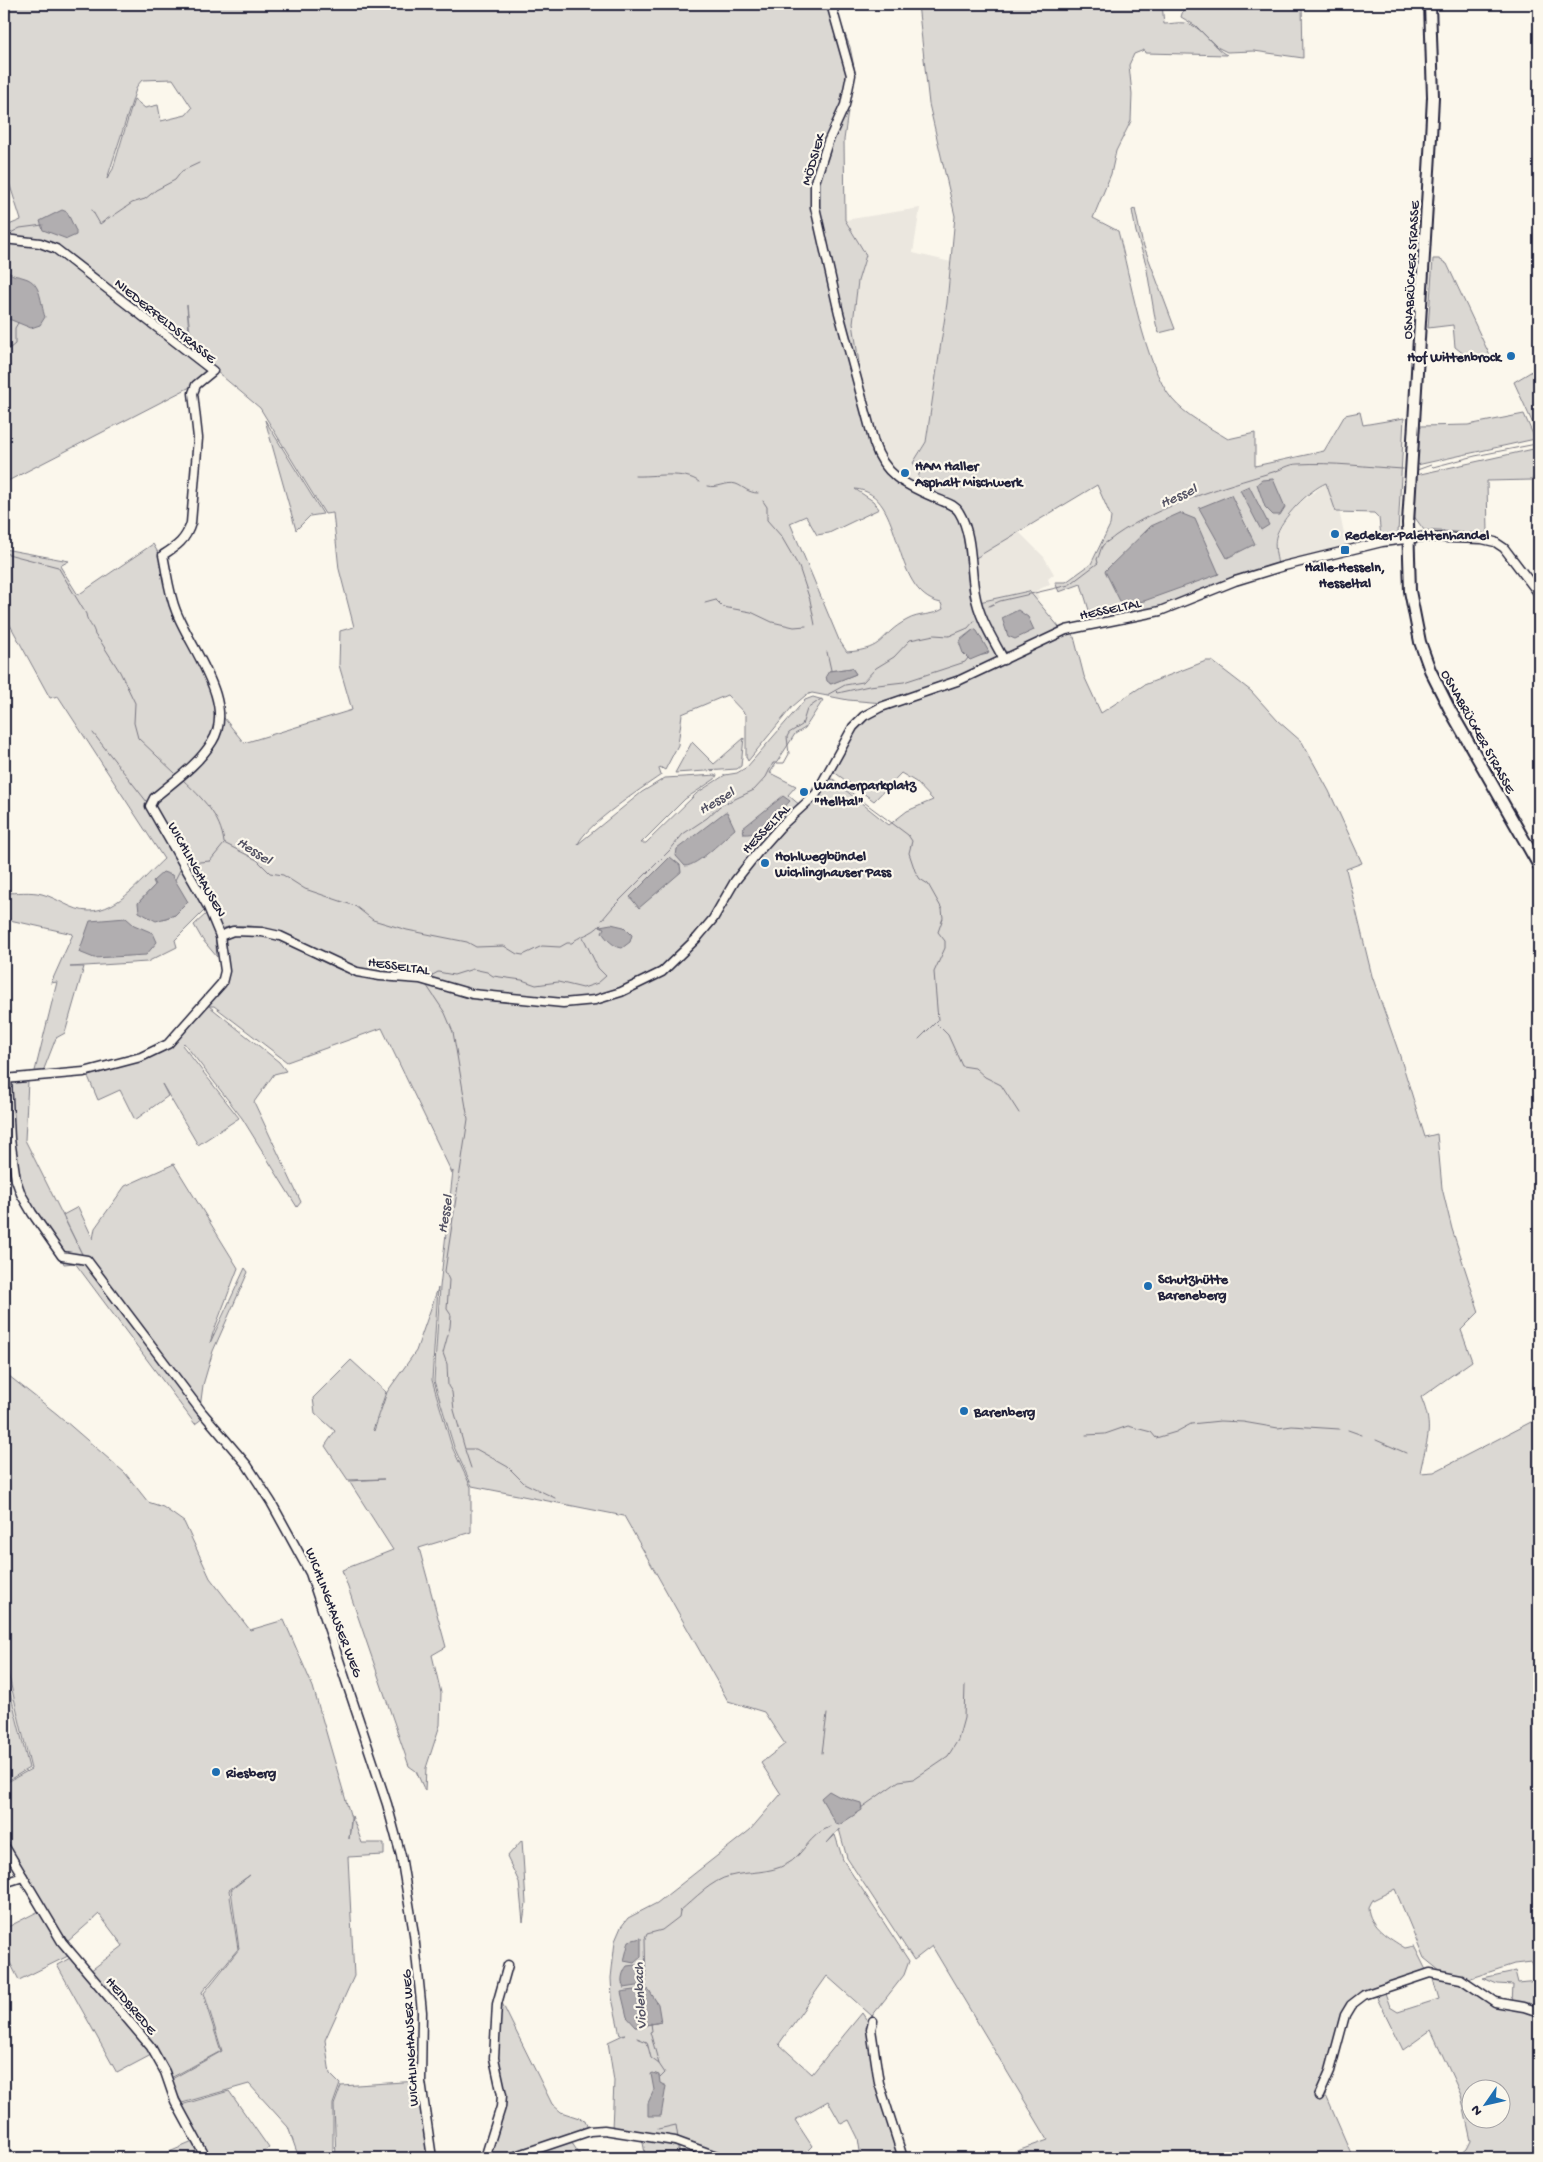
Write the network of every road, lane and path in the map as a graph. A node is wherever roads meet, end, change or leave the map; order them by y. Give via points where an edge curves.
1 (830, 4) edge
2 (1430, 4) edge
3 (4, 239) edge
4 (1408, 538) junction
5 (163, 555) joint
6 (1539, 594) edge
7 (1004, 660) junction
8 (1539, 866) edge
9 (220, 936) junction
10 (5, 1079) edge
11 (4, 1845) edge
12 (23, 1877) junction
13 (4, 1883) edge
14 (508, 1965) dead end
15 (1539, 2012) edge
16 (873, 2021) dead end
17 (1319, 2096) dead end
18 (206, 2158) edge
19 (432, 2158) edge
20 (485, 2158) edge
21 (510, 2158) edge
22 (722, 2158) edge
23 (903, 2158) edge

1 - 7 street, MÖDSIEK via 851,75 845,105 828,142 814,192 817,220 858,383 884,467 916,489 952,505 958,511 965,530 978,607
2 - 4 main road, OSNABRÜCKER STRASSE via 1432,130
3 - 5 street, NIEDERFELDSTRASSE via 40,243 56,249 213,371 196,384 193,394 198,438 188,535
4 - 6 street, HESSELTAL via 1496,542
4 - 7 street, HESSELTAL via 1284,566 1160,610 1066,630
4 - 8 main road, OSNABRÜCKER STRASSE via 1410,591 1420,642 1430,670
5 - 9 street, WICHLINGHAUSEN via 175,610 212,683 220,710 214,740 209,747 154,798 150,806 208,907
7 - 9 street, HESSELTAL via 864,716 853,727 816,794 758,852 735,881 713,919 662,972 621,992 595,1000 563,1003 472,994 420,979 357,972 280,936 233,931
9 - 10 street, WICHLINGHAUSEN via 225,971 222,983 168,1044 141,1057 84,1072
10 - 19 street, WICHLINGHAUSER WEG via 12,1164 20,1194 62,1256 87,1260 201,1411 247,1465 310,1573 387,1804 401,1856 421,2002 421,2082
11 - 12 street, HEIDBREDE
12 - 13 street
12 - 18 street, HEIDBREDE via 62,1942 151,2047 165,2072 175,2102
14 - 20 street via 497,2004 494,2058 502,2095 501,2107
15 - 17 street via 1495,2002 1460,1979 1430,1973 1364,1995 1351,2005 1345,2015 1330,2071
16 - 23 street via 871,2029 879,2083
21 - 22 street via 590,2131 604,2130 674,2141

